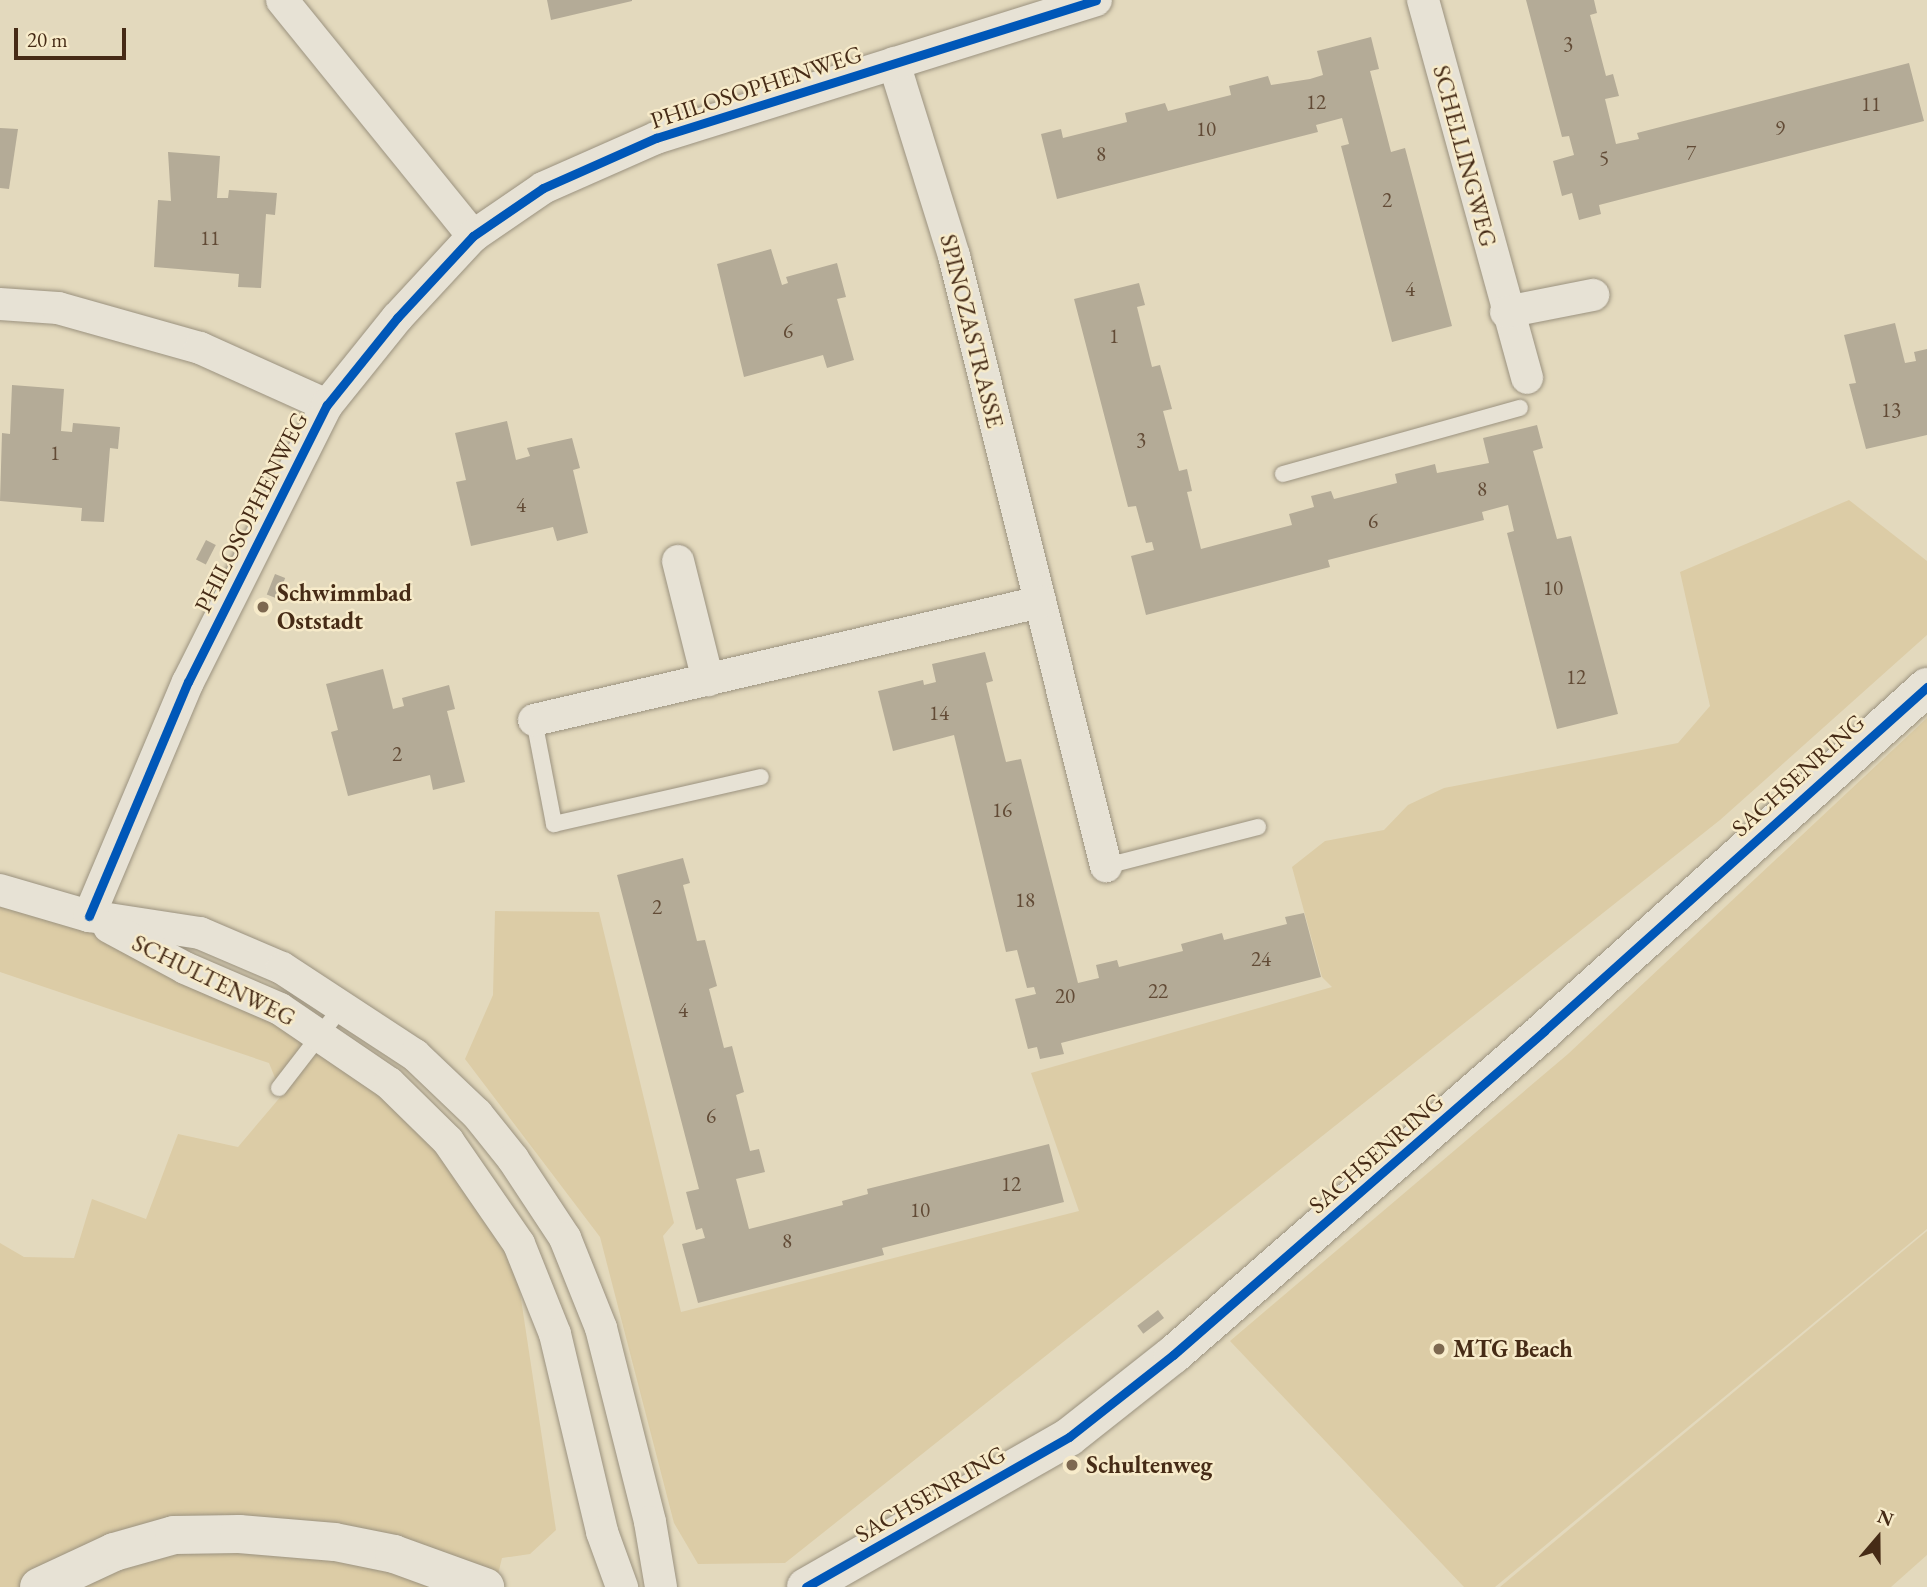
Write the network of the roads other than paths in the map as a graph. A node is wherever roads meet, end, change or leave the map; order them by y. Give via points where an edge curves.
1 (282, 0) edge
2 (1096, 0) edge
3 (1423, 0) edge
4 (894, 62) junction
5 (473, 236) junction
6 (1593, 295) dead end
7 (0, 304) edge
8 (1506, 312) junction
9 (1523, 393) joint
10 (327, 405) junction
11 (1283, 474) dead end
12 (678, 561) dead end
13 (1040, 602) junction
14 (708, 680) junction
15 (1927, 687) edge
16 (534, 720) joint
17 (761, 777) dead end
18 (1258, 827) dead end
19 (1106, 866) joint
20 (0, 890) edge
21 (89, 916) junction
22 (344, 1004) junction
23 (321, 1036) junction
24 (279, 1088) dead end
25 (39, 1587) edge
26 (485, 1587) edge
27 (622, 1587) edge
28 (661, 1587) edge
29 (806, 1587) edge

1 - 5 street
2 - 4 street, PHILOSOPHENWEG
3 - 8 street, SCHELLINGWEG
4 - 5 street, PHILOSOPHENWEG via 656,138 542,188
4 - 13 street, SPINOZASTRASSE via 954,256
5 - 10 street, PHILOSOPHENWEG via 397,318
6 - 8 street
7 - 10 street via 58,308 200,348
8 - 9 street, SCHELLINGWEG
9 - 11 lane
10 - 21 street, PHILOSOPHENWEG via 188,682
12 - 14 street
13 - 14 street
13 - 19 street, SPINOZASTRASSE
14 - 16 street
15 - 29 street, SACHSENRING via 1555,1022 1180,1349 1069,1437
16 - 17 lane via 554,824
18 - 19 lane, SPINOZASTRASSE
20 - 21 street, SCHULTENWEG
21 - 22 street, SCHULTENWEG via 200,933 282,968
21 - 23 street, SCHULTENWEG via 185,968 280,1009
22 - 23 lane
22 - 28 street, SCHULTENWEG via 415,1055 477,1114 565,1238 601,1328 650,1522
23 - 24 lane
23 - 27 street, SCHULTENWEG via 389,1083 448,1141 519,1244 555,1334 602,1532
25 - 26 street via 114,1552 174,1535 239,1534 347,1544 394,1554

